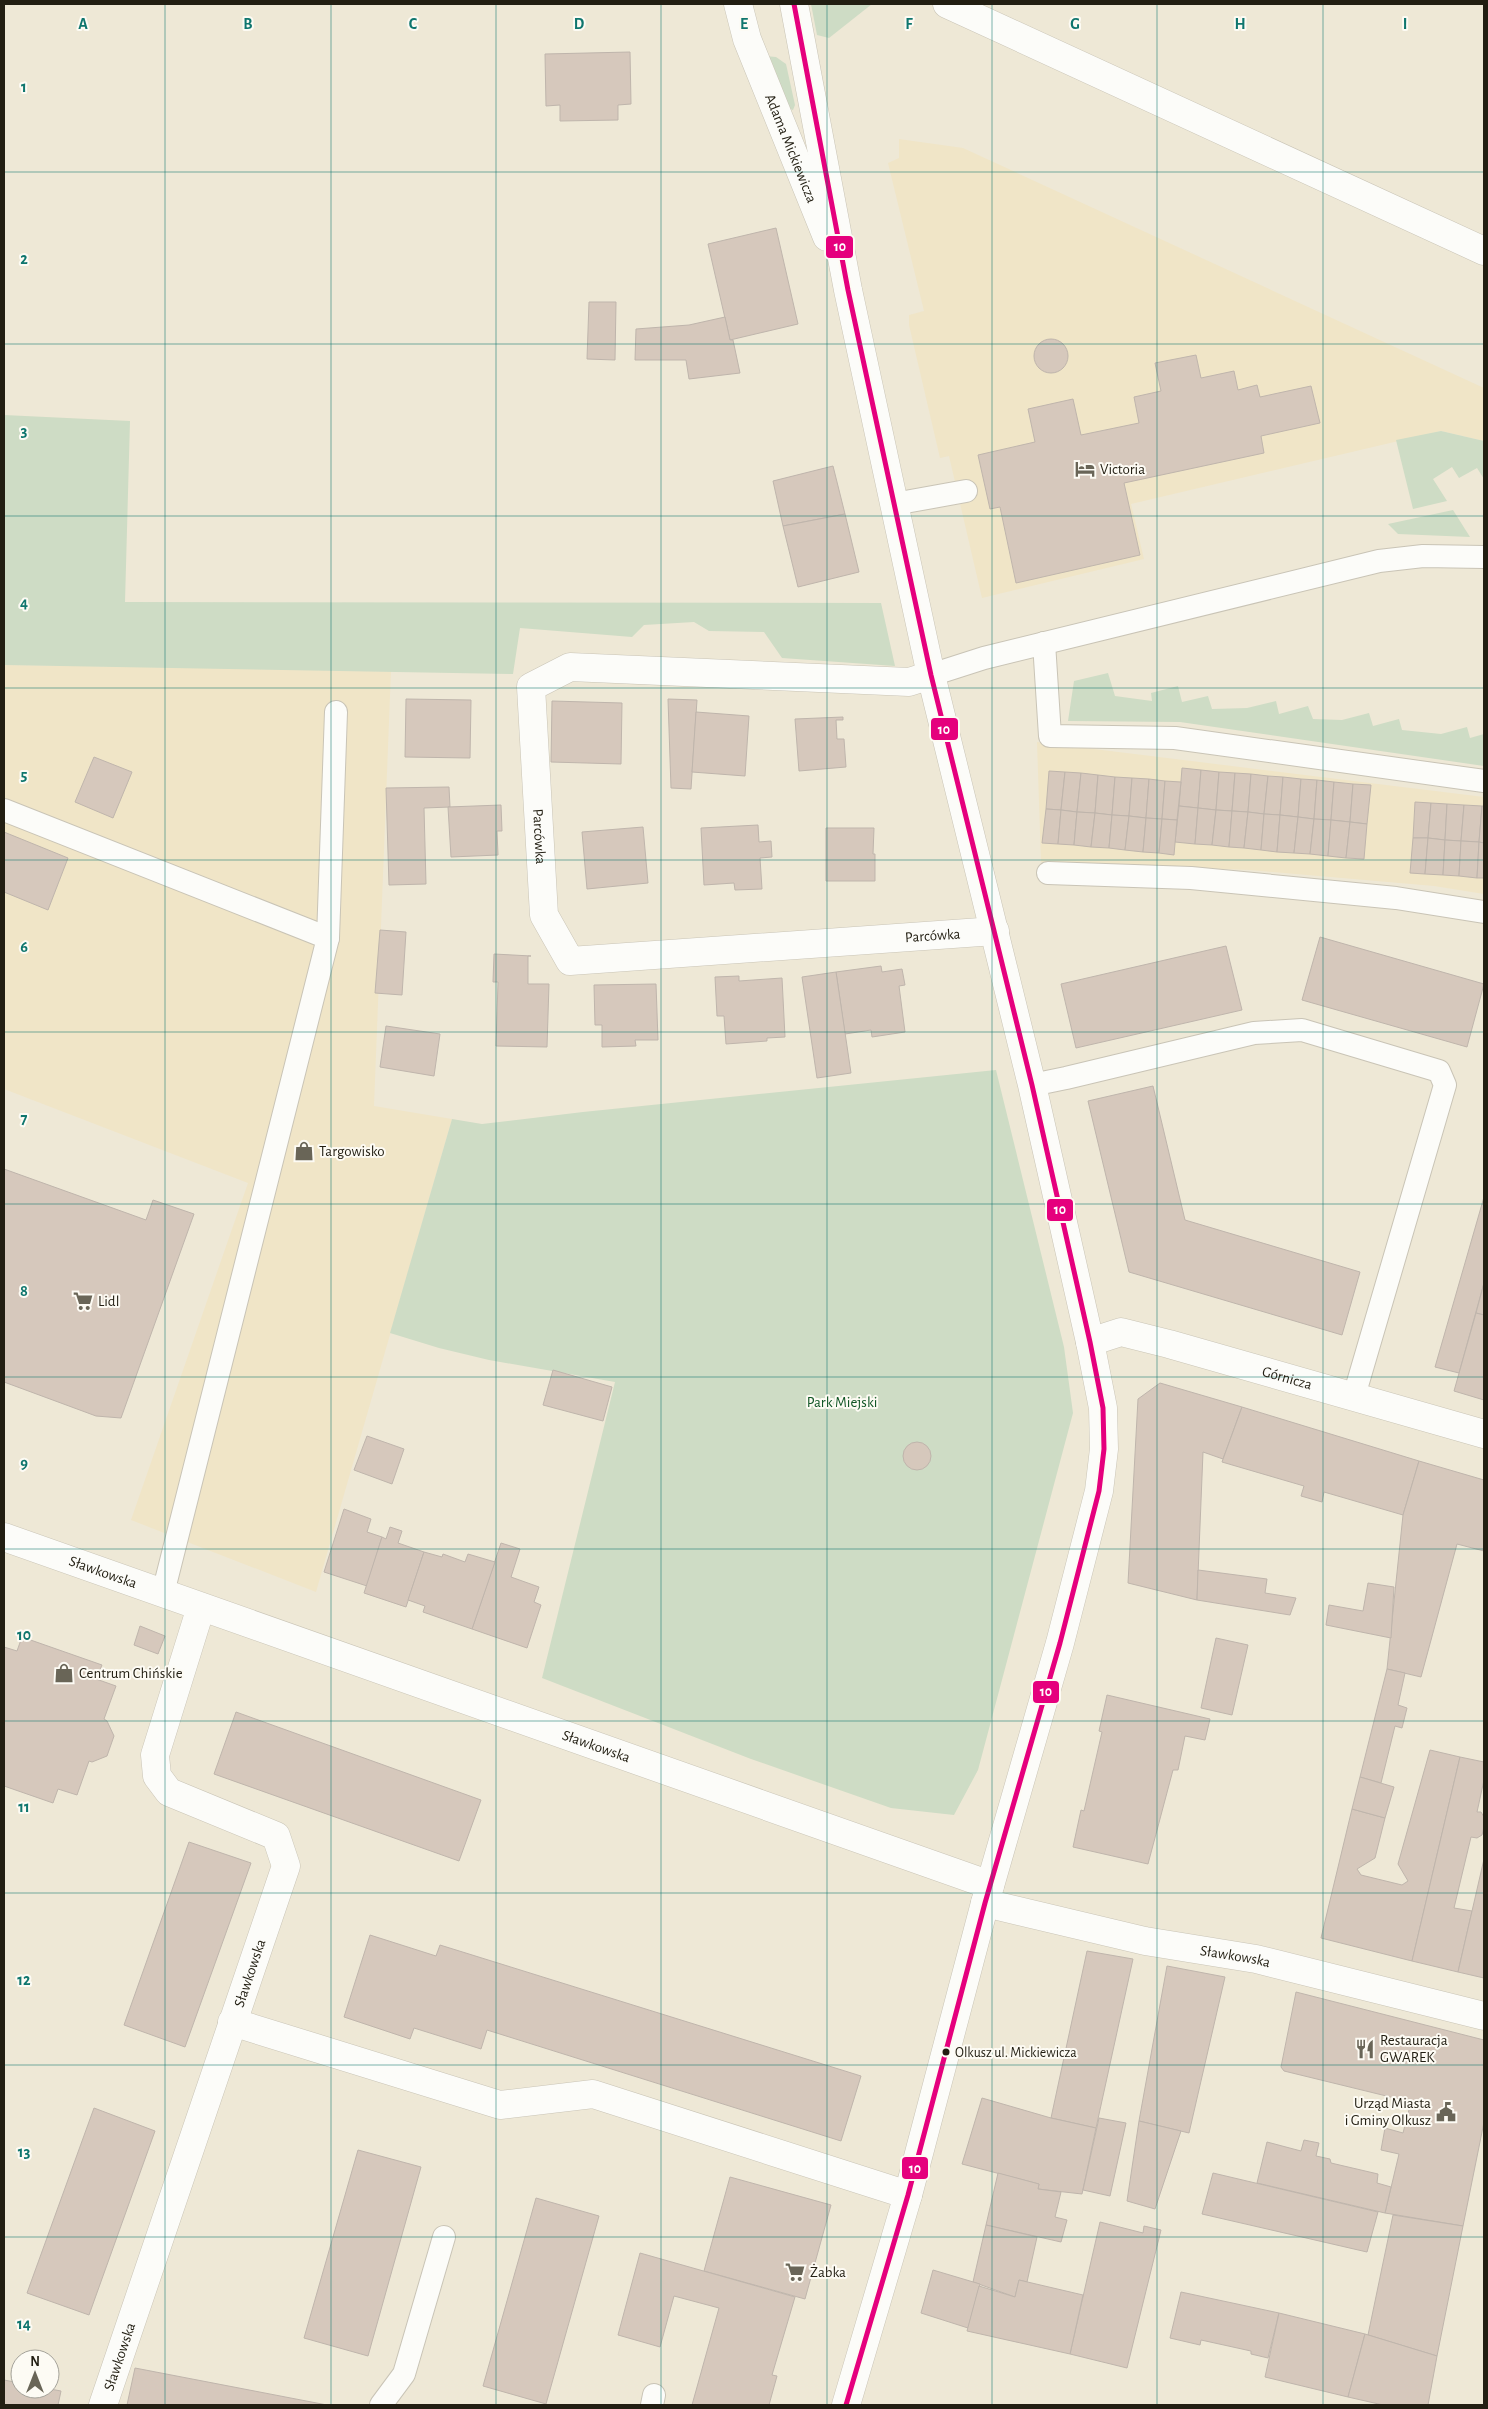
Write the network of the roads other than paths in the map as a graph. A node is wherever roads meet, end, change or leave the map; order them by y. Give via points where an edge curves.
1 (738, 4) edge
2 (794, 4) edge
3 (947, 4) edge
4 (1484, 252) edge
5 (848, 290) junction
6 (966, 491) dead end
7 (894, 504) junction
8 (1484, 557) edge
9 (1044, 643) junction
10 (931, 674) junction
11 (336, 712) dead end
12 (1484, 781) edge
13 (4, 810) edge
14 (1048, 873) dead end
15 (1484, 912) edge
16 (995, 931) junction
17 (328, 938) junction
18 (1032, 1085) junction
19 (1090, 1342) junction
20 (1354, 1396) junction
21 (1484, 1434) edge
22 (4, 1537) edge
23 (163, 1593) junction
24 (201, 1607) junction
25 (988, 1894) junction
26 (1484, 2016) edge
27 (232, 2022) junction
28 (908, 2195) junction
29 (444, 2237) dead end
30 (104, 2405) edge
31 (381, 2405) edge
32 (846, 2405) edge

1 - 5 street, Adama Mickiewicza via 747,39
2 - 5 street, Adama Mickiewicza
3 - 4 street
5 - 7 street, Adama Mickiewicza
6 - 7 lane
7 - 10 street, Adama Mickiewicza
8 - 9 lane via 1423,556 1379,561
9 - 10 lane
9 - 12 lane via 1050,736 1175,738
10 - 16 street, Adama Mickiewicza
10 - 16 street, Parcówka via 909,682 570,667 531,687 544,914 570,961
11 - 17 lane
13 - 17 lane
14 - 15 lane via 1191,878 1396,898
16 - 18 street, Adama Mickiewicza
17 - 23 lane
18 - 19 street, Adama Mickiewicza
18 - 20 lane via 1254,1033 1302,1030 1439,1071 1445,1085
19 - 20 street, Górnicza via 1121,1332
19 - 25 street, Adama Mickiewicza via 1103,1408 1104,1449 1099,1491 1060,1643
20 - 21 street, Górnicza
22 - 23 street, Sławkowska
23 - 24 street, Sławkowska
24 - 25 street, Sławkowska
24 - 27 street, Sławkowska via 155,1755 158,1776 169,1792 276,1836 286,1866
25 - 26 street, Sławkowska via 1145,1941 1256,1959
25 - 28 street, Adama Mickiewicza
27 - 28 street via 500,2105 593,2094
27 - 30 street, Sławkowska
28 - 32 street, Adama Mickiewicza
29 - 31 lane via 404,2374

